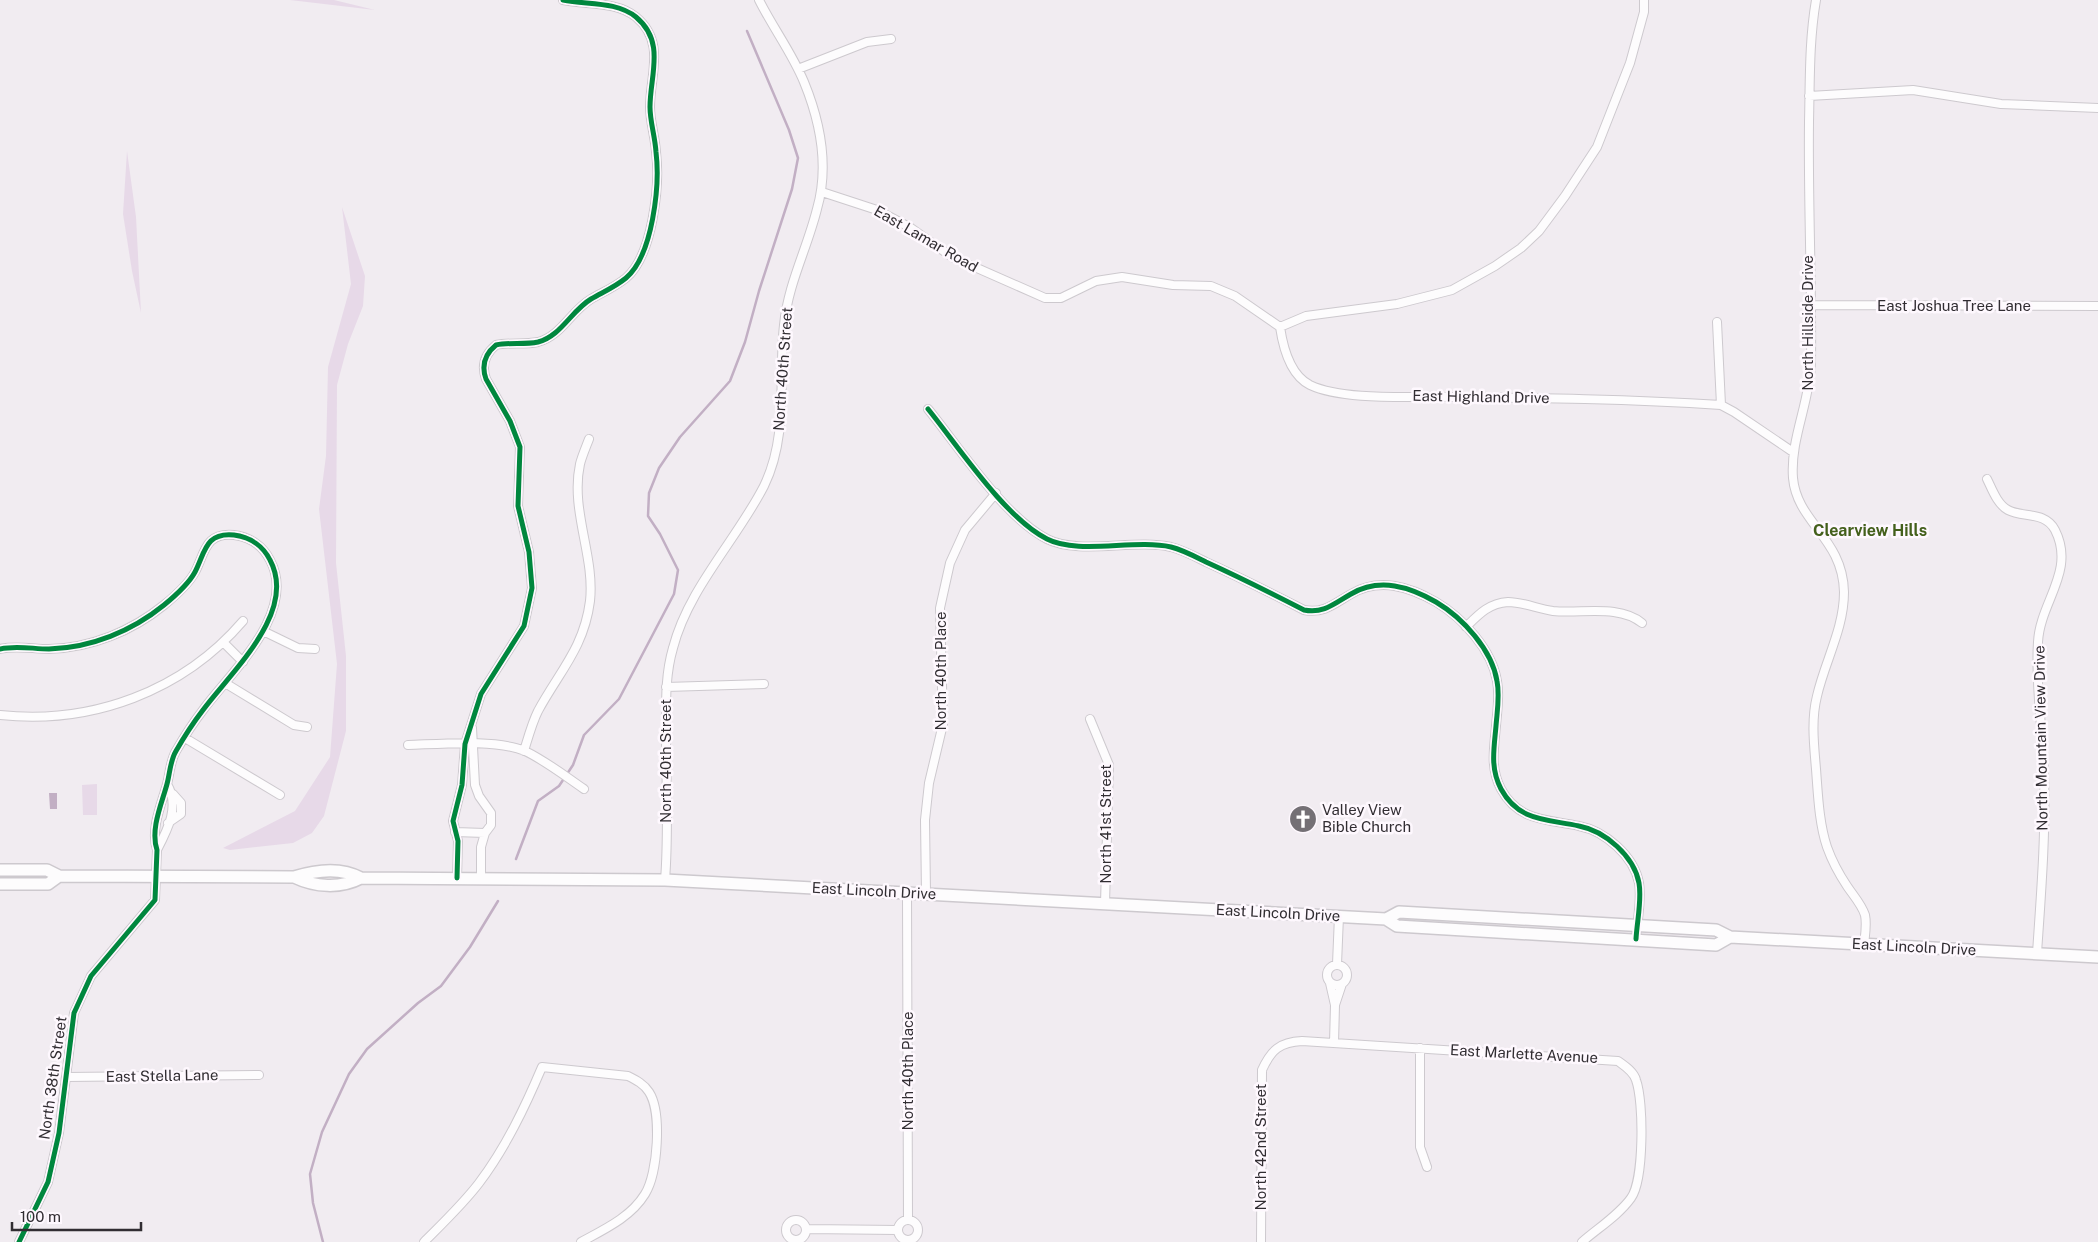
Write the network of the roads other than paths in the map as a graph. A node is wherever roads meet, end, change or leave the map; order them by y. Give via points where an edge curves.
1 (563, 0) edge
2 (759, 0) edge
3 (1644, 0) edge
4 (1816, 0) edge
5 (891, 39) dead end
6 (798, 69) junction
7 (1810, 96) junction
8 (2098, 108) edge
9 (822, 192) junction
10 (1810, 305) junction
11 (2098, 306) edge
12 (1718, 322) dead end
13 (1280, 327) junction
14 (1721, 405) junction
15 (928, 409) dead end
16 (589, 439) dead end
17 (1793, 452) junction
18 (1987, 479) dead end
19 (996, 493) junction
20 (243, 621) dead end
21 (1642, 623) dead end
22 (1466, 627) junction
23 (263, 630) junction
24 (224, 643) junction
25 (0, 649) edge
26 (315, 649) dead end
27 (243, 662) junction
28 (225, 683) junction
29 (764, 684) dead end
30 (666, 687) junction
31 (0, 715) edge
32 (1090, 719) dead end
33 (307, 726) dead end
34 (185, 738) junction
35 (469, 744) junction
36 (408, 745) dead end
37 (524, 751) junction
38 (167, 784) junction
39 (584, 789) dead end
40 (280, 796) dead end
41 (455, 832) junction
42 (485, 833) junction
43 (156, 855) junction
44 (0, 870) edge
45 (59, 876) junction
46 (156, 877) junction
47 (457, 878) junction
48 (481, 878) junction
49 (665, 880) junction
50 (0, 884) edge
51 (906, 892) junction
52 (926, 893) junction
53 (1105, 903) junction
54 (1339, 916) junction
55 (1386, 919) junction
56 (1637, 925) junction
57 (1730, 937) junction
58 (1636, 939) junction
59 (1864, 945) junction
60 (2037, 954) junction
61 (2098, 957) edge
62 (1337, 964) junction
63 (1330, 983) junction
64 (1342, 984) junction
65 (1335, 1005) junction
66 (1334, 1043) junction
67 (1420, 1048) junction
68 (1269, 1054) joint
69 (258, 1075) dead end
70 (66, 1077) junction
71 (1427, 1167) dead end
72 (908, 1220) junction
73 (806, 1229) dead end
74 (898, 1230) junction
75 (19, 1242) edge
76 (424, 1242) edge
77 (581, 1242) edge
78 (1261, 1242) edge
79 (1582, 1242) edge

1 - 35 street via 609,6 629,13 644,25 654,45 650,106 657,172 650,230 645,251 627,278 590,300 548,338 528,344 496,345 485,358 486,379 510,420 520,448 518,506 529,552 532,588 524,626 481,694 471,722
2 - 6 street, North 40th Street
3 - 13 street via 1644,12 1630,63 1598,148 1539,230 1521,248 1452,290 1397,304 1306,316
4 - 7 street, North Hillside Drive via 1811,35
5 - 6 street via 867,42
6 - 9 street, North 40th Street via 817,122 822,152
7 - 8 street via 1913,90 2001,104
7 - 10 street, North Hillside Drive
9 - 13 street, East Lamar Road via 877,210 911,228 952,258 1045,298 1061,298 1096,281 1122,277 1173,285 1211,286 1236,296
9 - 30 street, North 40th Street via 785,314 781,415 774,458 764,484 682,622 673,647
10 - 11 street, East Joshua Tree Lane
10 - 17 street, North Hillside Drive via 1810,379
12 - 14 street
13 - 14 street, East Highland Drive via 1283,347 1296,373 1308,384 1324,390 1386,396 1640,400
14 - 17 street
15 - 19 street
16 - 37 street via 580,464 578,483 591,584 585,626 570,662 538,712
17 - 59 street, North Hillside Drive via 1793,478 1798,500 1834,551 1843,589 1836,641 1816,698 1813,736 1826,843 1838,873 1863,911 1866,920
18 - 60 street, North Mountain View Drive via 2007,510 2047,520 2055,529 2063,557 2060,577 2038,641 2045,806
19 - 22 street via 1010,511 1049,540 1067,545 1148,544 1171,547 1316,613 1368,587 1385,584 1404,586 1437,603
19 - 52 street, North 40th Place via 965,530 950,563 940,608 943,724 929,783 925,820
20 - 24 street
21 - 22 street via 1633,616 1620,613 1553,611 1508,602 1487,608
22 - 56 street via 1487,654 1497,680 1492,761 1502,790 1527,816 1580,826 1612,843 1624,854 1637,873 1640,885
23 - 25 street, North 38th Street via 277,591 273,565 256,543 233,535 213,539 202,552 186,585 133,626 89,644 50,649
23 - 26 street via 298,648
23 - 27 street, North 38th Street
24 - 27 street
24 - 31 street via 188,671 133,699 82,714 54,717
27 - 28 street, North 38th Street
28 - 33 street via 294,725
28 - 34 street, North 38th Street
29 - 30 street
30 - 49 street, North 40th Street
32 - 53 street, North 41st Street via 1109,765
34 - 38 street, North 38th Street via 175,752
34 - 40 street
35 - 36 street
35 - 37 street
35 - 41 street via 453,821
35 - 42 street via 475,785 491,813 491,825
37 - 39 street via 554,767
38 - 43 street, North 38th Street via 160,804 154,843
38 - 43 street via 181,803 181,814 168,823
41 - 42 street
41 - 47 street via 458,841
42 - 48 street via 481,847
43 - 46 street, North 38th Street
44 - 45 main road, East Lincoln Drive via 47,870
45 - 46 main road, East Lincoln Drive
45 - 50 main road, East Lincoln Drive via 48,884
46 - 47 main road, East Lincoln Drive via 294,877 310,885 348,885 361,878
46 - 70 street, North 38th Street via 155,900 91,976 82,993 74,1013
47 - 48 main road, East Lincoln Drive
48 - 49 main road, East Lincoln Drive
49 - 51 main road, East Lincoln Drive
51 - 52 main road, East Lincoln Drive
51 - 72 street, North 40th Place
52 - 53 main road, East Lincoln Drive
53 - 54 main road, East Lincoln Drive
54 - 55 main road, East Lincoln Drive
54 - 62 street
55 - 56 main road, East Lincoln Drive via 1399,912
55 - 58 main road, East Lincoln Drive via 1397,926
56 - 57 main road, East Lincoln Drive via 1716,930
56 - 58 street
57 - 58 main road, East Lincoln Drive via 1716,945
57 - 59 main road, East Lincoln Drive
59 - 60 main road, East Lincoln Drive
60 - 61 main road, East Lincoln Drive
62 - 63 street via 1327,971 1326,978
62 - 64 street via 1346,971 1347,978
63 - 64 street
63 - 65 street
64 - 65 street
65 - 66 street
66 - 67 street, East Marlette Avenue
66 - 68 street, East Marlette Avenue via 1288,1042
67 - 71 street via 1420,1147
67 - 79 street, East Marlette Avenue via 1610,1059 1626,1067 1636,1080 1639,1098 1641,1166 1638,1183 1631,1198
68 - 78 street, North 42nd Street via 1262,1070 1261,1085
69 - 70 street, East Stella Lane
70 - 75 street, North 38th Street via 59,1133 48,1182
72 - 74 street via 900,1224
72 - 74 street via 917,1224 919,1231 915,1238 902,1239
73 - 74 street
76 - 77 street via 479,1183 524,1109 542,1067 628,1076 649,1091 655,1106 654,1168 646,1193 622,1219

